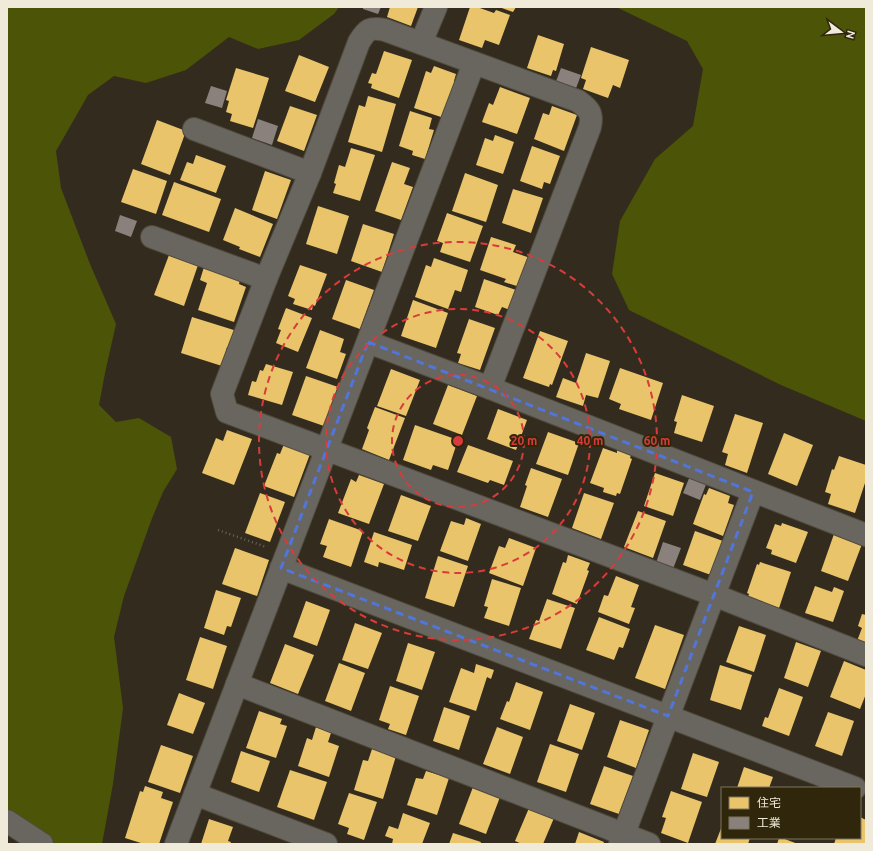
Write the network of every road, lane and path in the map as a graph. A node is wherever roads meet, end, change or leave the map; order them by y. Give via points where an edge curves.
1 (436, 7) edge
2 (421, 44) junction
3 (474, 63) junction
4 (194, 129) dead end
5 (310, 173) junction
6 (152, 237) dead end
7 (266, 278) junction
8 (368, 342) junction
9 (490, 388) junction
10 (327, 449) junction
11 (753, 492) junction
12 (218, 530) dead end
13 (866, 535) edge
14 (284, 561) junction
15 (714, 595) junction
16 (866, 655) edge
17 (237, 684) junction
18 (668, 716) junction
19 (852, 787) edge
20 (195, 794) junction
21 (7, 821) edge
22 (622, 839) edge
23 (42, 844) edge
24 (176, 844) edge
25 (326, 844) edge
26 (649, 844) edge

1 - 2 street
2 - 3 street
2 - 5 street via 377,28 370,29 364,34
3 - 8 street
3 - 9 street via 578,101 590,111 592,118
4 - 5 street
5 - 7 street
6 - 7 street
7 - 10 street via 222,394 227,412
8 - 9 street
8 - 10 street
9 - 11 street
10 - 14 street
10 - 15 street
11 - 13 street
11 - 15 street
12 - 14 path
14 - 17 street
14 - 18 street
15 - 16 street
15 - 18 street
17 - 20 street
17 - 22 street
18 - 19 street
18 - 22 street
20 - 24 street
20 - 25 street
21 - 23 street
22 - 26 street

